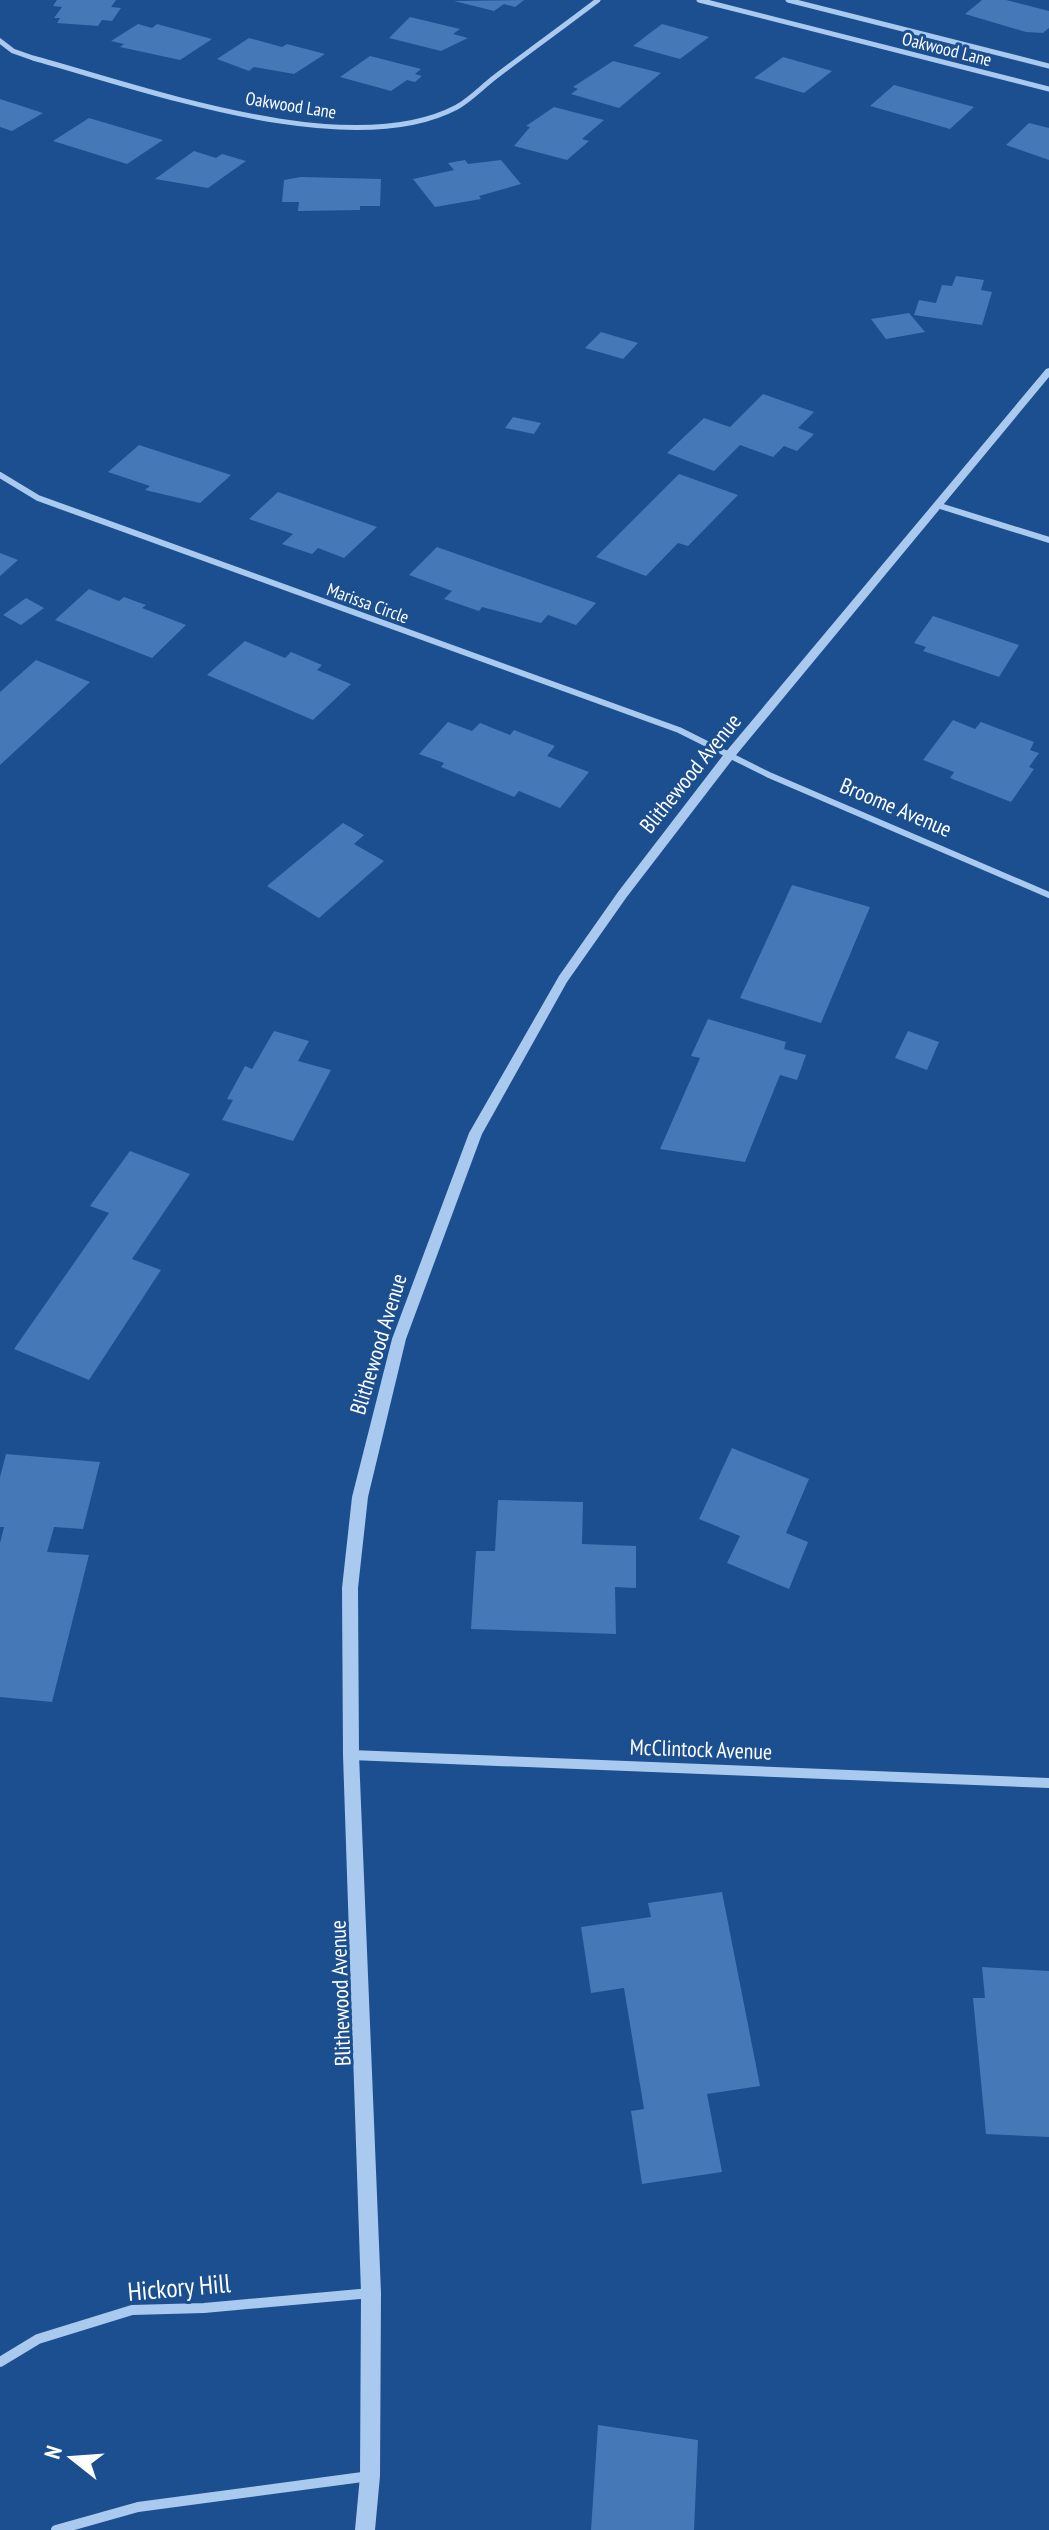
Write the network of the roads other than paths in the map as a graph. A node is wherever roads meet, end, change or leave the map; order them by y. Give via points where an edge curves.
1 (598, 0) edge
2 (699, 0) edge
3 (788, 0) edge
4 (0, 41) edge
5 (1049, 66) edge
6 (1049, 89) edge
7 (1049, 371) edge
8 (0, 475) edge
9 (940, 506) junction
10 (1049, 540) edge
11 (728, 757) junction
12 (1049, 895) edge
13 (351, 1755) junction
14 (1049, 1783) edge
15 (371, 2293) junction
16 (0, 2362) edge
17 (370, 2476) junction
18 (56, 2530) edge
19 (365, 2530) edge

1 - 4 street, Oakwood Lane via 456,108 397,124 359,127 241,112 33,58
2 - 6 street, Oakwood Lane
3 - 5 street, Oakwood Lane
7 - 9 street, Blithewood Avenue
8 - 11 street, Marissa Circle via 38,498 679,730
9 - 10 street
9 - 11 street, Blithewood Avenue
11 - 12 street, Broome Avenue
11 - 13 street, Blithewood Avenue via 551,998 476,1133 437,1228 395,1352 360,1497 350,1588
13 - 14 street, McClintock Avenue
13 - 15 street, Blithewood Avenue
15 - 16 street, Hickory Hill via 132,2310 38,2339
15 - 17 street, Blithewood Avenue
17 - 18 street via 138,2507
17 - 19 street, Blithewood Avenue

